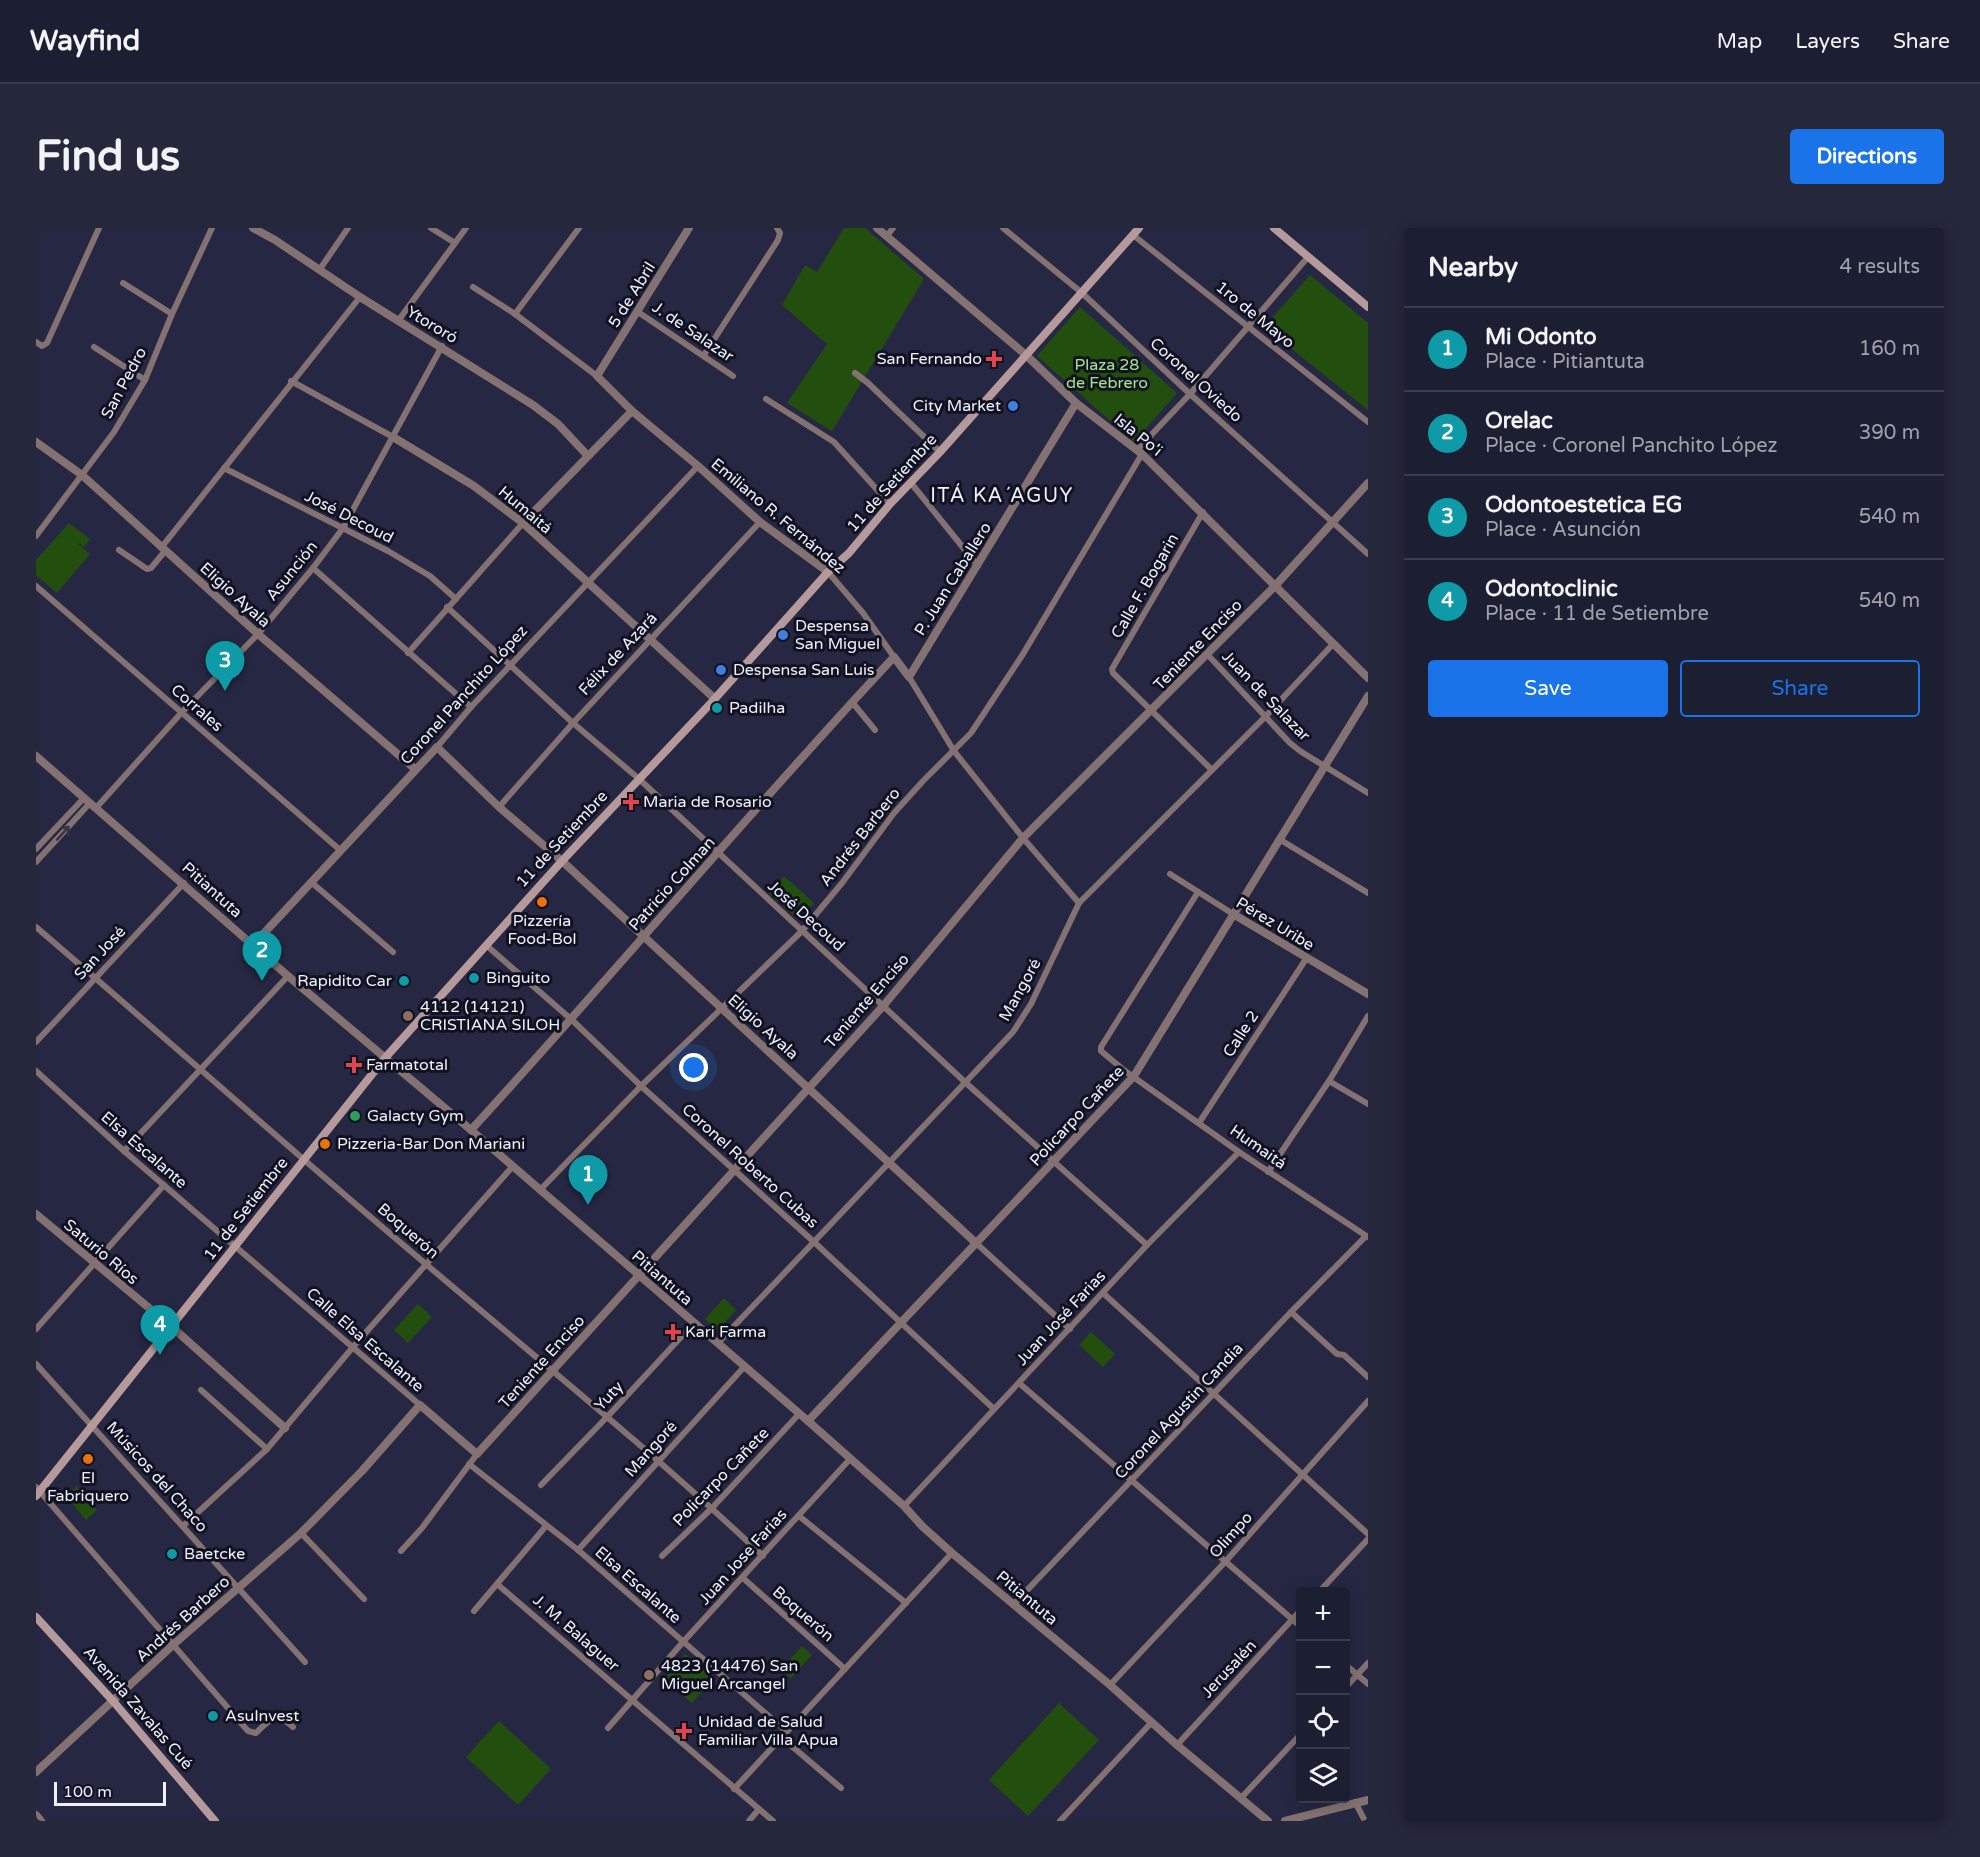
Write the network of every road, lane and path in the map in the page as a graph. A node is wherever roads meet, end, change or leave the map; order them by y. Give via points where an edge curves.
1 (99, 228) edge
2 (212, 228) edge
3 (253, 228) edge
4 (348, 228) edge
5 (431, 228) edge
6 (466, 228) edge
7 (579, 228) edge
8 (689, 228) edge
9 (877, 228) edge
10 (893, 228) edge
11 (1003, 228) edge
12 (1126, 228) edge
13 (1274, 228) edge
14 (778, 230) edge
15 (1136, 231) edge
16 (887, 236) junction
17 (455, 243) junction
18 (1308, 257) junction
19 (320, 269) junction
20 (123, 283) dead end
21 (473, 287) dead end
22 (1082, 293) junction
23 (360, 297) junction
24 (1368, 307) edge
25 (638, 312) junction
26 (172, 314) junction
27 (514, 314) junction
28 (398, 321) junction
29 (1249, 327) junction
30 (36, 342) edge
31 (442, 346) junction
32 (94, 347) dead end
33 (704, 355) junction
34 (1027, 356) junction
35 (855, 373) dead end
36 (597, 376) junction
37 (733, 376) dead end
38 (145, 380) junction
39 (291, 381) junction
40 (1190, 394) junction
41 (766, 399) dead end
42 (1076, 403) junction
43 (632, 411) junction
44 (1368, 422) edge
45 (393, 437) junction
46 (36, 442) edge
47 (940, 452) junction
48 (1140, 452) junction
49 (588, 456) junction
50 (698, 466) junction
51 (224, 468) junction
52 (82, 476) junction
53 (910, 483) junction
54 (1368, 483) edge
55 (890, 504) junction
56 (1203, 512) junction
57 (760, 522) junction
58 (1334, 522) junction
59 (523, 523) junction
60 (343, 528) junction
61 (36, 536) edge
62 (163, 549) junction
63 (119, 550) dead end
64 (1368, 554) edge
65 (978, 566) junction
66 (314, 568) junction
67 (828, 572) junction
68 (586, 582) junction
69 (36, 586) edge
70 (1275, 586) junction
71 (456, 599) junction
72 (447, 607) junction
73 (258, 634) junction
74 (649, 640) junction
75 (1334, 644) junction
76 (408, 653) junction
77 (1207, 654) junction
78 (894, 657) junction
79 (510, 665) junction
80 (909, 677) junction
81 (1368, 678) edge
82 (1368, 696) edge
83 (714, 698) junction
84 (852, 702) junction
85 (471, 707) junction
86 (182, 712) junction
87 (1151, 712) junction
88 (1265, 717) junction
89 (573, 723) junction
90 (875, 730) dead end
91 (437, 747) junction
92 (954, 751) junction
93 (36, 756) edge
94 (1324, 766) junction
95 (415, 769) junction
96 (1212, 771) junction
97 (638, 778) junction
98 (1368, 793) edge
99 (90, 803) junction
100 (499, 807) junction
101 (1023, 838) junction
102 (1279, 839) junction
103 (36, 849) edge
104 (340, 850) junction
105 (718, 854) junction
106 (562, 861) junction
107 (36, 862) edge
108 (1170, 874) dead end
109 (311, 882) junction
110 (184, 883) junction
111 (1198, 892) junction
112 (1368, 893) edge
113 (1079, 903) junction
114 (1233, 914) junction
115 (36, 927) edge
116 (802, 931) junction
117 (643, 937) junction
118 (253, 945) junction
119 (486, 945) junction
120 (393, 952) dead end
121 (1306, 959) junction
122 (288, 976) junction
123 (95, 978) junction
124 (1368, 994) edge
125 (884, 1005) junction
126 (722, 1009) junction
127 (1368, 1016) edge
128 (572, 1020) junction
129 (36, 1042) edge
130 (385, 1058) junction
131 (200, 1069) junction
132 (36, 1071) edge
133 (1134, 1076) junction
134 (1329, 1082) junction
135 (966, 1083) junction
136 (641, 1086) junction
137 (809, 1088) junction
138 (1368, 1104) edge
139 (1199, 1123) junction
140 (471, 1130) junction
141 (124, 1151) junction
142 (1239, 1152) junction
143 (305, 1159) junction
144 (1053, 1161) junction
145 (888, 1162) junction
146 (513, 1166) junction
147 (733, 1170) junction
148 (1269, 1172) junction
149 (164, 1185) junction
150 (540, 1190) junction
151 (36, 1214) edge
152 (1367, 1237) edge
153 (814, 1242) junction
154 (976, 1243) junction
155 (1147, 1245) junction
156 (236, 1247) junction
157 (94, 1264) junction
158 (426, 1265) junction
159 (639, 1276) junction
160 (1102, 1293) junction
161 (1291, 1312) junction
162 (694, 1323) junction
163 (900, 1323) junction
164 (172, 1327) junction
165 (36, 1329) edge
166 (1070, 1329) junction
167 (718, 1343) junction
168 (353, 1347) junction
169 (36, 1364) edge
170 (744, 1367) junction
171 (553, 1370) junction
172 (1368, 1377) edge
173 (1019, 1383) junction
174 (201, 1390) dead end
175 (1214, 1394) junction
176 (1368, 1401) edge
177 (420, 1405) junction
178 (994, 1409) junction
179 (799, 1414) junction
180 (608, 1416) junction
181 (808, 1421) junction
182 (92, 1426) junction
183 (285, 1428) junction
184 (267, 1449) junction
185 (477, 1454) junction
186 (850, 1459) junction
187 (658, 1461) junction
188 (469, 1464) junction
189 (1304, 1475) junction
190 (1132, 1481) junction
191 (541, 1485) dead end
192 (37, 1491) edge
193 (904, 1506) junction
194 (712, 1508) junction
195 (799, 1516) junction
196 (183, 1526) junction
197 (546, 1526) junction
198 (301, 1533) junction
199 (1368, 1534) edge
200 (1368, 1539) edge
201 (578, 1550) junction
202 (401, 1551) dead end
203 (952, 1552) junction
204 (662, 1556) dead end
205 (763, 1556) junction
206 (1225, 1562) junction
207 (743, 1578) junction
208 (497, 1584) junction
209 (1324, 1587) edge
210 (238, 1588) junction
211 (364, 1599) dead end
212 (906, 1603) junction
213 (1013, 1605) junction
214 (474, 1611) dead end
215 (1296, 1616) edge
216 (36, 1617) edge
217 (1293, 1619) junction
218 (1296, 1622) edge
219 (683, 1642) junction
220 (174, 1644) junction
221 (305, 1662) dead end
222 (1368, 1663) edge
223 (845, 1669) junction
224 (1350, 1669) edge
225 (1357, 1675) junction
226 (1350, 1683) edge
227 (1110, 1684) junction
228 (1368, 1684) edge
229 (633, 1700) junction
230 (113, 1701) junction
231 (1151, 1723) junction
232 (293, 1727) dead end
233 (608, 1728) dead end
234 (786, 1731) junction
235 (781, 1737) junction
236 (1296, 1739) edge
237 (1177, 1745) junction
238 (36, 1772) edge
239 (840, 1788) dead end
240 (734, 1789) junction
241 (1241, 1798) junction
242 (1368, 1800) edge
243 (1355, 1802) junction
244 (759, 1809) junction
245 (36, 1815) edge
246 (1065, 1820) edge
247 (41, 1821) edge
248 (215, 1821) edge
249 (749, 1821) edge
250 (773, 1821) edge
251 (1268, 1821) edge
252 (1285, 1821) edge
253 (1365, 1821) edge

1 - 30 street via 47,343 42,346
2 - 26 street, San Pedro
3 - 19 street, Ytororó
4 - 19 street
5 - 17 street
6 - 17 street
7 - 27 street
8 - 25 street, 5 de Abril
9 - 16 street, Isla Po'i
10 - 16 street
11 - 22 street, Coronel Oviedo
12 - 15 street, 1ro de Mayo
13 - 18 main road
14 - 33 street via 778,240
15 - 22 main road, 11 de Setiembre
15 - 29 street, 1ro de Mayo
16 - 34 street, Isla Po'i
17 - 28 street
18 - 24 main road
18 - 29 street, Andrés Barbero
19 - 23 street, Ytororó
20 - 26 street
21 - 27 street, Emiliano R. Fernández
22 - 34 main road, 11 de Setiembre
22 - 40 street, Coronel Oviedo
23 - 28 street, Ytororó
23 - 39 street
25 - 33 street, J. de Salazar
25 - 36 street, 5 de Abril
26 - 38 street, San Pedro
27 - 36 street, Emiliano R. Fernández
28 - 31 street, Ytororó
29 - 40 street, Andrés Barbero
29 - 44 street, 1ro de Mayo
31 - 45 street, Asunción
31 - 49 street, Ytororó via 533,405 558,424
32 - 38 street
33 - 37 street, J. de Salazar
34 - 42 street, Isla Po'i
34 - 47 main road, 11 de Setiembre
35 - 47 street
36 - 43 street, Emiliano R. Fernández
38 - 52 street, San Pedro
39 - 45 street, Humaitá
39 - 51 street
40 - 48 street, Andrés Barbero
40 - 58 street, Coronel Oviedo
41 - 55 street via 834,442
42 - 48 street, Isla Po'i
42 - 65 street, P. Juan Caballero
43 - 49 street
43 - 50 street, Emiliano R. Fernández
45 - 59 street, Humaitá via 474,486
45 - 60 street, Asunción
46 - 52 street, Eligio Ayala
47 - 53 main road, 11 de Setiembre
48 - 56 street, Isla Po'i
48 - 92 street, Andrés Barbero via 1023,654 971,733
49 - 59 street
50 - 57 street, Emiliano R. Fernández
50 - 68 street, Coronel Panchito López
51 - 60 street, José Decoud
51 - 62 street
52 - 61 street, San Pedro
52 - 62 street, Eligio Ayala
53 - 55 main road, 11 de Setiembre
53 - 65 street
54 - 58 street, Teniente Enciso
55 - 67 main road, 11 de Setiembre
56 - 70 street, Isla Po'i
56 - 87 street, Calle F. Bogarin via 1113,665 1113,673
57 - 67 street, Emiliano R. Fernández
57 - 74 street, Félix de Azará
58 - 64 street, Coronel Oviedo
58 - 70 street, Teniente Enciso
59 - 68 street, Humaitá
59 - 71 street
60 - 66 street, Asunción
60 - 71 street, José Decoud via 430,576
62 - 63 street via 147,569
62 - 73 street, Eligio Ayala
65 - 80 street, P. Juan Caballero
66 - 73 street, Asunción
66 - 76 street
67 - 78 street, Emiliano R. Fernández
67 - 83 main road, 11 de Setiembre
68 - 74 street, Humaitá
68 - 79 street, Coronel Panchito López
69 - 86 street, Corrales
70 - 75 street, Isla Po'i
70 - 77 street, Teniente Enciso
71 - 72 street
72 - 76 street
72 - 79 street, José Decoud
73 - 86 street, Asunción
73 - 95 street, Eligio Ayala
74 - 83 street, Humaitá
74 - 89 street, Félix de Azará
75 - 81 street, Isla Po'i
75 - 88 street, Mangoré
76 - 85 street
77 - 87 street, Teniente Enciso
77 - 88 street, Juan de Salazar
78 - 80 street, Emiliano R. Fernández
78 - 84 street, Patricio Colman
79 - 85 street, Coronel Panchito López
79 - 89 street, José Decoud
80 - 92 street, Emiliano R. Fernández
82 - 94 street, Policarpo Cañete
83 - 97 main road, 11 de Setiembre
84 - 90 street
84 - 105 street, Patricio Colman
85 - 91 street, Coronel Panchito López
86 - 99 street, Asunción
86 - 104 street, Corrales
87 - 96 street
87 - 101 street, Teniente Enciso
88 - 94 street, Juan de Salazar via 1295,747
88 - 96 street, Mangoré
89 - 97 street, José Decoud
89 - 100 street, Félix de Azará
91 - 95 street, Coronel Panchito López
91 - 100 street, Eligio Ayala
92 - 101 street, Emiliano R. Fernández
92 - 116 street, Andrés Barbero via 894,813
93 - 99 street, Pitiantuta
94 - 98 street, Juan de Salazar
94 - 102 street, Policarpo Cañete
95 - 104 street, Coronel Panchito López
96 - 113 street, Mangoré
97 - 105 street, José Decoud
97 - 106 main road, 11 de Setiembre
99 - 103 street, Asunción
107 -> 99 street, Asunción
99 - 110 street, Pitiantuta
100 - 106 street, Eligio Ayala
101 - 113 street, Emiliano R. Fernández
101 - 125 street, Teniente Enciso
102 - 112 street
102 - 114 street, Policarpo Cañete
104 - 109 street, Coronel Panchito López
105 - 116 street, José Decoud
105 - 117 street, Patricio Colman
106 - 117 street, Eligio Ayala
106 - 119 main road, 11 de Setiembre
108 - 111 street, Pérez Uribe
109 - 118 street, Coronel Panchito López
109 - 120 street
110 - 118 street, Pitiantuta
110 - 123 street, San José
111 - 114 street, Pérez Uribe
111 - 133 street, Humaitá via 1101,1047 1103,1054
113 - 135 street, Mangoré via 1023,1018
114 - 121 street, Pérez Uribe
114 - 133 street, Policarpo Cañete
115 - 123 street, Boquerón
116 - 125 street, José Decoud
116 - 126 street, Andrés Barbero
117 - 126 street, Eligio Ayala
117 - 128 street, Patricio Colman
118 - 122 street, Pitiantuta
119 - 128 street, Coronel Roberto Cubas
119 - 130 main road, 11 de Setiembre
121 - 124 street, Pérez Uribe
121 - 139 street, Calle 2
122 - 130 street, Pitiantuta
122 - 131 street
123 - 129 street, San José
123 - 131 street, Boquerón
125 - 135 street, José Decoud
125 - 137 street, Teniente Enciso
126 - 136 street, Andrés Barbero
126 - 137 street, Eligio Ayala
127 - 134 street
128 - 136 street, Coronel Roberto Cubas
128 - 140 street, Patricio Colman
130 - 140 street, Pitiantuta
130 - 143 main road, 11 de Setiembre
131 - 141 street
131 - 143 street, Boquerón
132 - 141 street, Elsa Escalante
133 - 139 street, Humaitá
133 - 144 street, Policarpo Cañete
134 - 138 street
134 - 148 street
135 - 144 street, José Decoud
135 - 145 street, Mangoré
136 - 147 street, Coronel Roberto Cubas
136 - 150 street, Andrés Barbero
137 - 145 street, Eligio Ayala
137 - 147 street, Teniente Enciso
139 - 142 street, Humaitá
140 - 146 street, Pitiantuta
141 - 149 street, Elsa Escalante
142 - 148 street, Humaitá
142 - 155 street, Juan José Farias
143 - 156 main road, 11 de Setiembre
143 - 158 street, Boquerón
144 - 154 street, Policarpo Cañete
144 - 155 street, José Decoud
145 - 153 street, Mangoré
145 - 154 street, Eligio Ayala
146 - 150 street, Pitiantuta
146 - 158 street
147 - 153 street, Coronel Roberto Cubas
147 - 159 street, Teniente Enciso
148 - 152 street, Humaitá
149 - 156 street, Elsa Escalante
149 - 157 street
150 - 159 street, Pitiantuta
151 - 157 street, Saturio Ríos
152 - 161 street, Coronel Agustin Candia
153 - 163 street, Coronel Roberto Cubas
153 - 167 street, Mangoré
154 - 163 street, Policarpo Cañete
154 - 166 street, Eligio Ayala
155 - 160 street, Juan José Farias
156 - 164 main road, 11 de Setiembre
156 - 168 street, Calle Elsa Escalante
157 - 164 street, Saturio Ríos
157 - 165 street
158 - 168 street
158 - 171 street, Boquerón
159 - 162 street, Pitiantuta
159 - 171 street, Teniente Enciso
160 - 166 street, Juan José Farias
160 - 175 street
161 - 172 street
161 - 175 street, Coronel Agustin Candia
162 - 167 street, Pitiantuta
162 - 180 street, Yuty
163 - 178 street, Coronel Roberto Cubas
163 - 181 street, Policarpo Cañete
164 - 182 main road, 11 de Setiembre
164 - 183 street, Saturio Ríos
166 - 173 street, Juan José Farias
167 - 170 street, Pitiantuta
168 - 177 street, Calle Elsa Escalante
168 - 183 street
169 - 182 street, Músicos del Chaco
170 - 179 street, Pitiantuta
170 - 187 street, Mangoré
171 - 180 street, Boquerón
171 - 185 street, Teniente Enciso
173 - 178 street, Juan José Farias
173 - 190 street
174 - 184 street
175 - 189 street
175 - 190 street, Coronel Agustin Candia
176 - 189 street, Olimpo
177 - 185 street, Calle Elsa Escalante
177 - 198 street, Andrés Barbero
178 - 193 street, Juan José Farias
179 - 181 street, Pitiantuta
179 - 194 street, Policarpo Cañete
180 - 187 street, Boquerón
180 - 191 street, Yuty
181 - 186 street, Pitiantuta
182 - 192 main road, 11 de Setiembre
182 - 196 street, Músicos del Chaco
183 - 184 street
184 - 196 street
185 - 188 street, Teniente Enciso
186 - 193 street, Pitiantuta
186 - 195 street, Juan Jose Farias
187 - 194 street, Boquerón
187 - 201 street, Mangoré
188 - 197 street, Elsa Escalante
188 - 202 street, Teniente Enciso
189 - 199 street
189 - 206 street, Olimpo
190 - 206 street
190 - 213 street, Coronel Agustin Candia
192 - 220 street
193 - 203 street, Pitiantuta
194 - 204 street, Policarpo Cañete
194 - 205 street, Boquerón
195 - 205 street, Juan Jose Farias
195 - 212 street
196 - 210 street, Músicos del Chaco
197 - 201 street, Elsa Escalante
197 - 208 street
198 - 210 street, Andrés Barbero
198 - 211 street
200 - 209 street
201 - 219 street, Elsa Escalante
203 - 212 street
203 - 213 street, Pitiantuta
205 - 207 street, Juan Jose Farias
206 - 217 street
206 - 227 street, Olimpo
207 - 219 street, Juan Jose Farias
207 - 223 street, Boquerón
208 - 214 street
208 - 229 street, J. M. Balaguer
210 - 220 street, Andrés Barbero
210 - 221 street, Músicos del Chaco
212 - 223 street
213 - 227 street, Pitiantuta
215 - 217 street, Jerusalén
216 - 230 main road, Avenida Zavalas Cué
217 - 218 street
217 - 237 street, Jerusalén
219 - 229 street, Juan Jose Farias
219 - 234 street, Elsa Escalante
220 - 230 street, Andrés Barbero
220 - 232 street via 250,1733 271,1719 286,1720
222 - 225 street
223 - 234 street
224 - 225 street
225 - 226 street
225 - 228 street
227 - 231 street, Pitiantuta
229 - 233 street, Juan Jose Farias
229 - 240 street, J. M. Balaguer
230 - 238 street, Andrés Barbero
230 - 248 main road, Avenida Zavalas Cué
231 - 237 street, Pitiantuta
231 - 246 street
234 - 235 street
235 - 239 street
235 - 240 street
236 - 241 street
237 - 241 street, Pitiantuta
240 - 244 street, J. M. Balaguer
241 - 251 street, Pitiantuta
242 - 243 street
243 - 252 street
243 - 253 street
244 - 249 street
244 - 250 street, J. M. Balaguer
245 - 247 street

